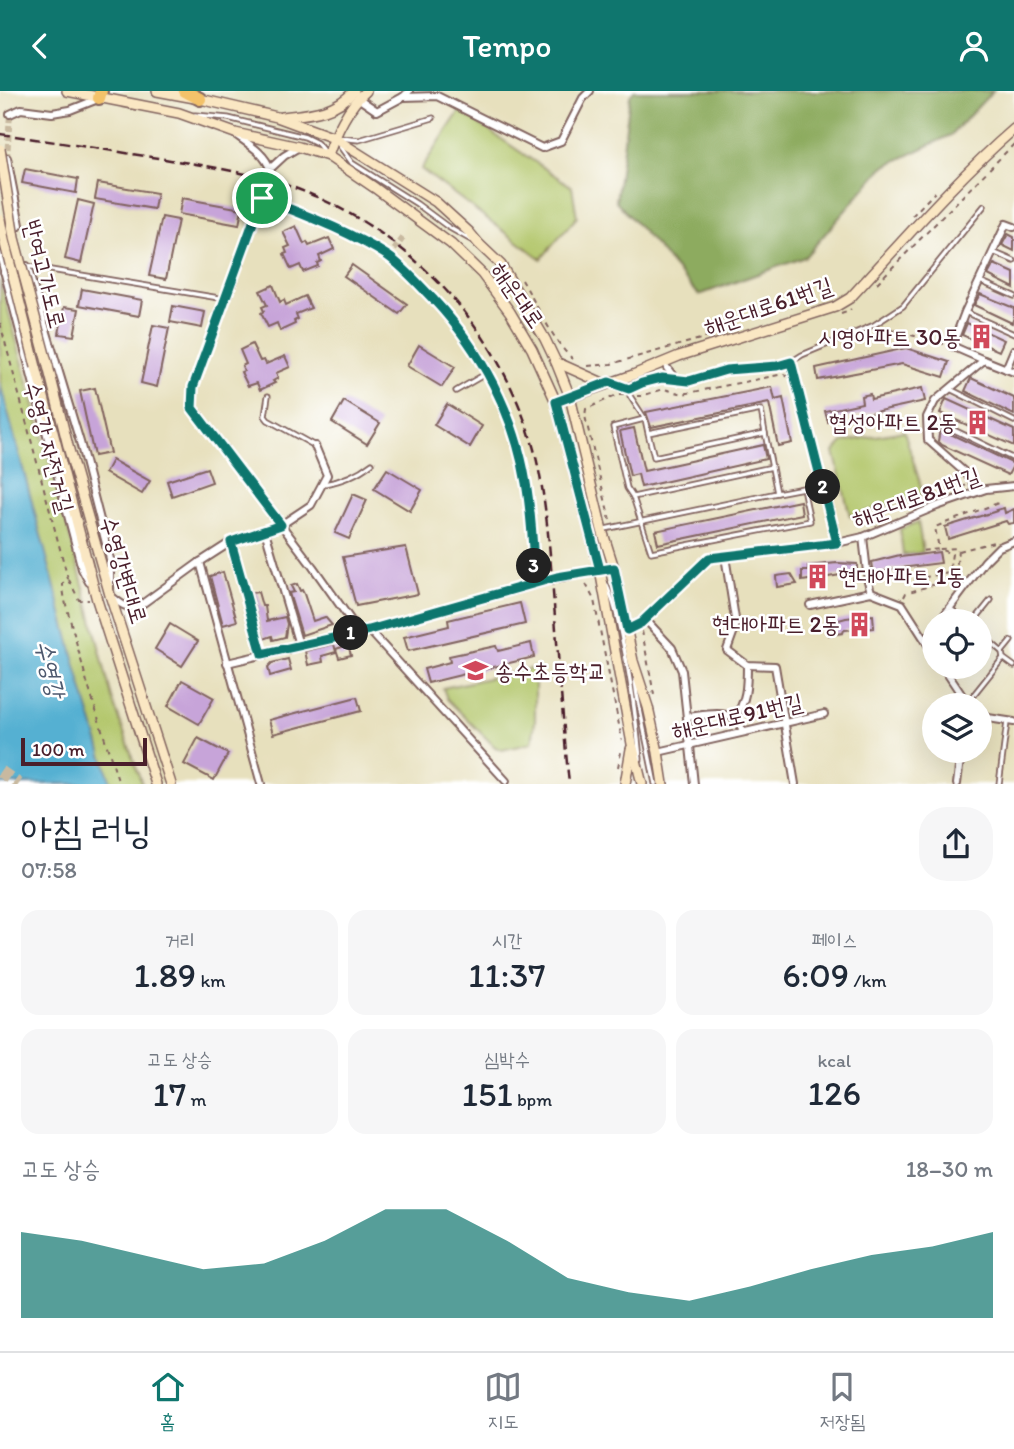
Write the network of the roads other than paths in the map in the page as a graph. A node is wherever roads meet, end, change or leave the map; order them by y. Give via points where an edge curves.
1 (67, 91) edge
2 (157, 91) edge
3 (185, 91) edge
4 (409, 91) edge
5 (590, 91) edge
6 (359, 93) edge
7 (100, 94) edge
8 (403, 97) junction
9 (200, 99) junction
10 (179, 113) junction
11 (10, 114) dead end
12 (277, 117) junction
13 (433, 118) dead end
14 (1014, 129) edge
15 (235, 133) junction
16 (334, 138) junction
17 (299, 147) junction
18 (0, 149) tunnel mouth
19 (328, 156) junction
20 (7, 158) tunnel mouth
21 (270, 169) junction
22 (262, 198) junction
23 (984, 206) dead end
24 (0, 219) edge
25 (1014, 227) edge
26 (0, 239) edge
27 (993, 252) junction
28 (0, 255) edge
29 (1014, 261) edge
30 (27, 266) junction
31 (4, 272) junction
32 (980, 281) junction
33 (1014, 296) edge
34 (226, 299) junction
35 (965, 312) junction
36 (1014, 334) edge
37 (1014, 350) edge
38 (984, 360) junction
39 (556, 362) junction
40 (791, 362) junction
41 (666, 364) junction
42 (48, 366) joint
43 (1010, 370) edge
44 (486, 373) junction
45 (662, 378) junction
46 (676, 380) junction
47 (607, 383) junction
48 (950, 389) junction
49 (456, 391) dead end
50 (629, 392) junction
51 (268, 395) dead end
52 (570, 397) junction
53 (556, 402) junction
54 (927, 417) junction
55 (645, 419) junction
56 (1014, 421) edge
57 (648, 433) junction
58 (765, 433) junction
59 (315, 446) joint
60 (1014, 459) edge
61 (372, 463) dead end
62 (772, 467) junction
63 (322, 485) junction
64 (1014, 486) edge
65 (977, 492) junction
66 (777, 493) junction
67 (633, 497) junction
68 (641, 522) junction
69 (281, 525) junction
70 (607, 529) junction
71 (265, 530) junction
72 (863, 537) junction
73 (1014, 541) edge
74 (231, 542) junction
75 (837, 543) junction
76 (725, 556) junction
77 (200, 562) junction
78 (614, 568) junction
79 (600, 570) junction
80 (535, 583) junction
81 (871, 592) junction
82 (110, 595) junction
83 (97, 600) junction
84 (991, 600) dead end
85 (810, 605) dead end
86 (950, 608) edge
87 (984, 609) edge
88 (645, 619) junction
89 (369, 630) junction
90 (627, 630) junction
91 (359, 632) junction
92 (922, 635) edge
93 (1011, 641) dead end
94 (299, 645) junction
95 (992, 645) edge
96 (262, 654) junction
97 (1002, 655) junction
98 (633, 661) junction
99 (228, 663) junction
100 (747, 665) junction
101 (1014, 666) edge
102 (976, 693) edge
103 (824, 714) dead end
104 (687, 717) junction
105 (734, 718) junction
106 (992, 719) edge
107 (1010, 722) edge
108 (785, 723) junction
109 (743, 732) junction
110 (632, 744) junction
111 (689, 745) junction
112 (658, 752) junction
113 (960, 763) edge
114 (506, 781) dead end
115 (642, 783) edge
116 (156, 784) edge
117 (171, 784) edge
118 (261, 784) edge
119 (625, 784) edge
120 (655, 784) edge
121 (663, 784) edge
122 (694, 784) edge
123 (795, 784) edge
124 (957, 784) edge
125 (999, 784) edge

1 - 7 main road, 해운대로
2 - 9 main road, 해운대로
3 - 9 highway
4 - 8 street
5 - 8 street via 561,141 542,148 438,96
6 - 8 street via 377,111
6 - 12 main road via 319,113
6 - 16 main road
7 - 10 main road, 해운대로
7 - 11 street via 70,110 21,109
9 - 12 main road, 해운대로
10 - 15 main road, 해운대로
10 - 19 lane via 228,118 305,137
12 - 16 main road, 해운대로
13 - 16 lane via 359,140
14 - 41 main road, 해운대로61번길 via 850,298
15 - 17 main road, 해운대로
15 - 21 street via 264,156
16 - 19 main road
16 - 39 main road, 해운대로 via 436,202 469,232 500,265
17 - 19 main road, 해운대로
17 - 21 street
18 - 42 main road, 반여고가도로, bridge via 14,238
19 - 53 main road, 해운대로 via 451,244 482,274 532,349
20 - 26 street via 20,225
21 - 22 street
22 - 34 street
22 - 44 street via 338,228 389,257 445,312
23 - 40 lane via 903,306 874,325
24 - 83 main road, 반여고가도로, bridge
25 - 27 street via 1006,224
27 - 29 lane
27 - 32 street
28 - 31 street
30 - 31 street
30 - 34 lane
30 - 82 street via 110,559
31 - 83 street via 82,569
32 - 33 lane
32 - 35 street
34 - 69 street via 193,387 192,408
35 - 36 lane
35 - 38 street via 952,346
37 - 43 street
38 - 43 street
38 - 48 street
39 - 47 main road
39 - 52 main road, 해운대로
40 - 46 street
40 - 75 street
41 - 45 street
41 - 46 street
41 - 47 main road, 해운대로61번길
42 - 82 main road, 수영강변대로
44 - 49 lane
44 - 80 street via 509,418 520,453
45 - 46 street
45 - 50 street
47 - 50 street
47 - 52 main road, 해운대로61번길
48 - 54 street
48 - 56 lane
50 - 55 lane
51 - 59 lane via 268,420
52 - 53 main road, 해운대로61번길
52 - 70 main road, 해운대로
53 - 79 main road, 해운대로
54 - 60 lane
54 - 65 street via 928,440 971,478
55 - 57 lane
55 - 67 lane via 613,427
57 - 58 lane via 654,457
57 - 58 lane via 761,410
58 - 62 lane
59 - 63 street via 327,475
61 - 63 lane via 340,482
62 - 66 lane
62 - 67 lane
63 - 69 street via 311,505
64 - 65 street, 해운대로81번길
65 - 72 street, 해운대로81번길
66 - 68 lane
66 - 68 lane via 803,488 810,521 651,552
67 - 68 lane
68 - 70 lane
69 - 71 street
69 - 91 street
70 - 78 main road, 해운대로
71 - 74 street
71 - 94 street
72 - 75 street, 해운대로81번길
72 - 81 street
73 - 86 street via 999,547 985,561
74 - 77 street
74 - 96 street
75 - 76 street, 해운대로81번길
76 - 88 street, 해운대로81번길 via 709,558
76 - 100 street via 736,625 727,650
77 - 82 street via 138,607 131,609
77 - 99 street
78 - 79 street
78 - 90 main road, 해운대로
79 - 80 street
79 - 110 main road, 해운대로
79 - 115 lane via 613,597 629,673
80 - 89 street
81 - 85 street
81 - 92 street via 902,604
82 - 117 main road, 수영강변대로
83 - 116 main road, 반여고가도로
84 - 87 lane
88 - 90 street, 해운대로81번길
88 - 104 street via 672,648 682,671
89 - 91 street
89 - 114 street
90 - 98 main road, 해운대로
91 - 94 street
93 - 97 lane
94 - 96 street
95 - 97 lane
96 - 99 street
97 - 101 lane
97 - 102 lane
98 - 112 main road, 해운대로
98 - 120 lane
99 - 118 street
100 - 105 street via 745,698
100 - 108 street via 775,666
103 - 108 street, 해운대로91번길
104 - 105 street via 712,714
104 - 111 street
105 - 109 street
106 - 107 street
107 - 125 lane
108 - 109 street, 해운대로91번길
108 - 123 street
109 - 111 street, 해운대로91번길
110 - 115 main road, 해운대로
110 - 119 main road
111 - 112 street, 해운대로91번길
111 - 122 street
112 - 121 main road, 해운대로
113 - 124 street

